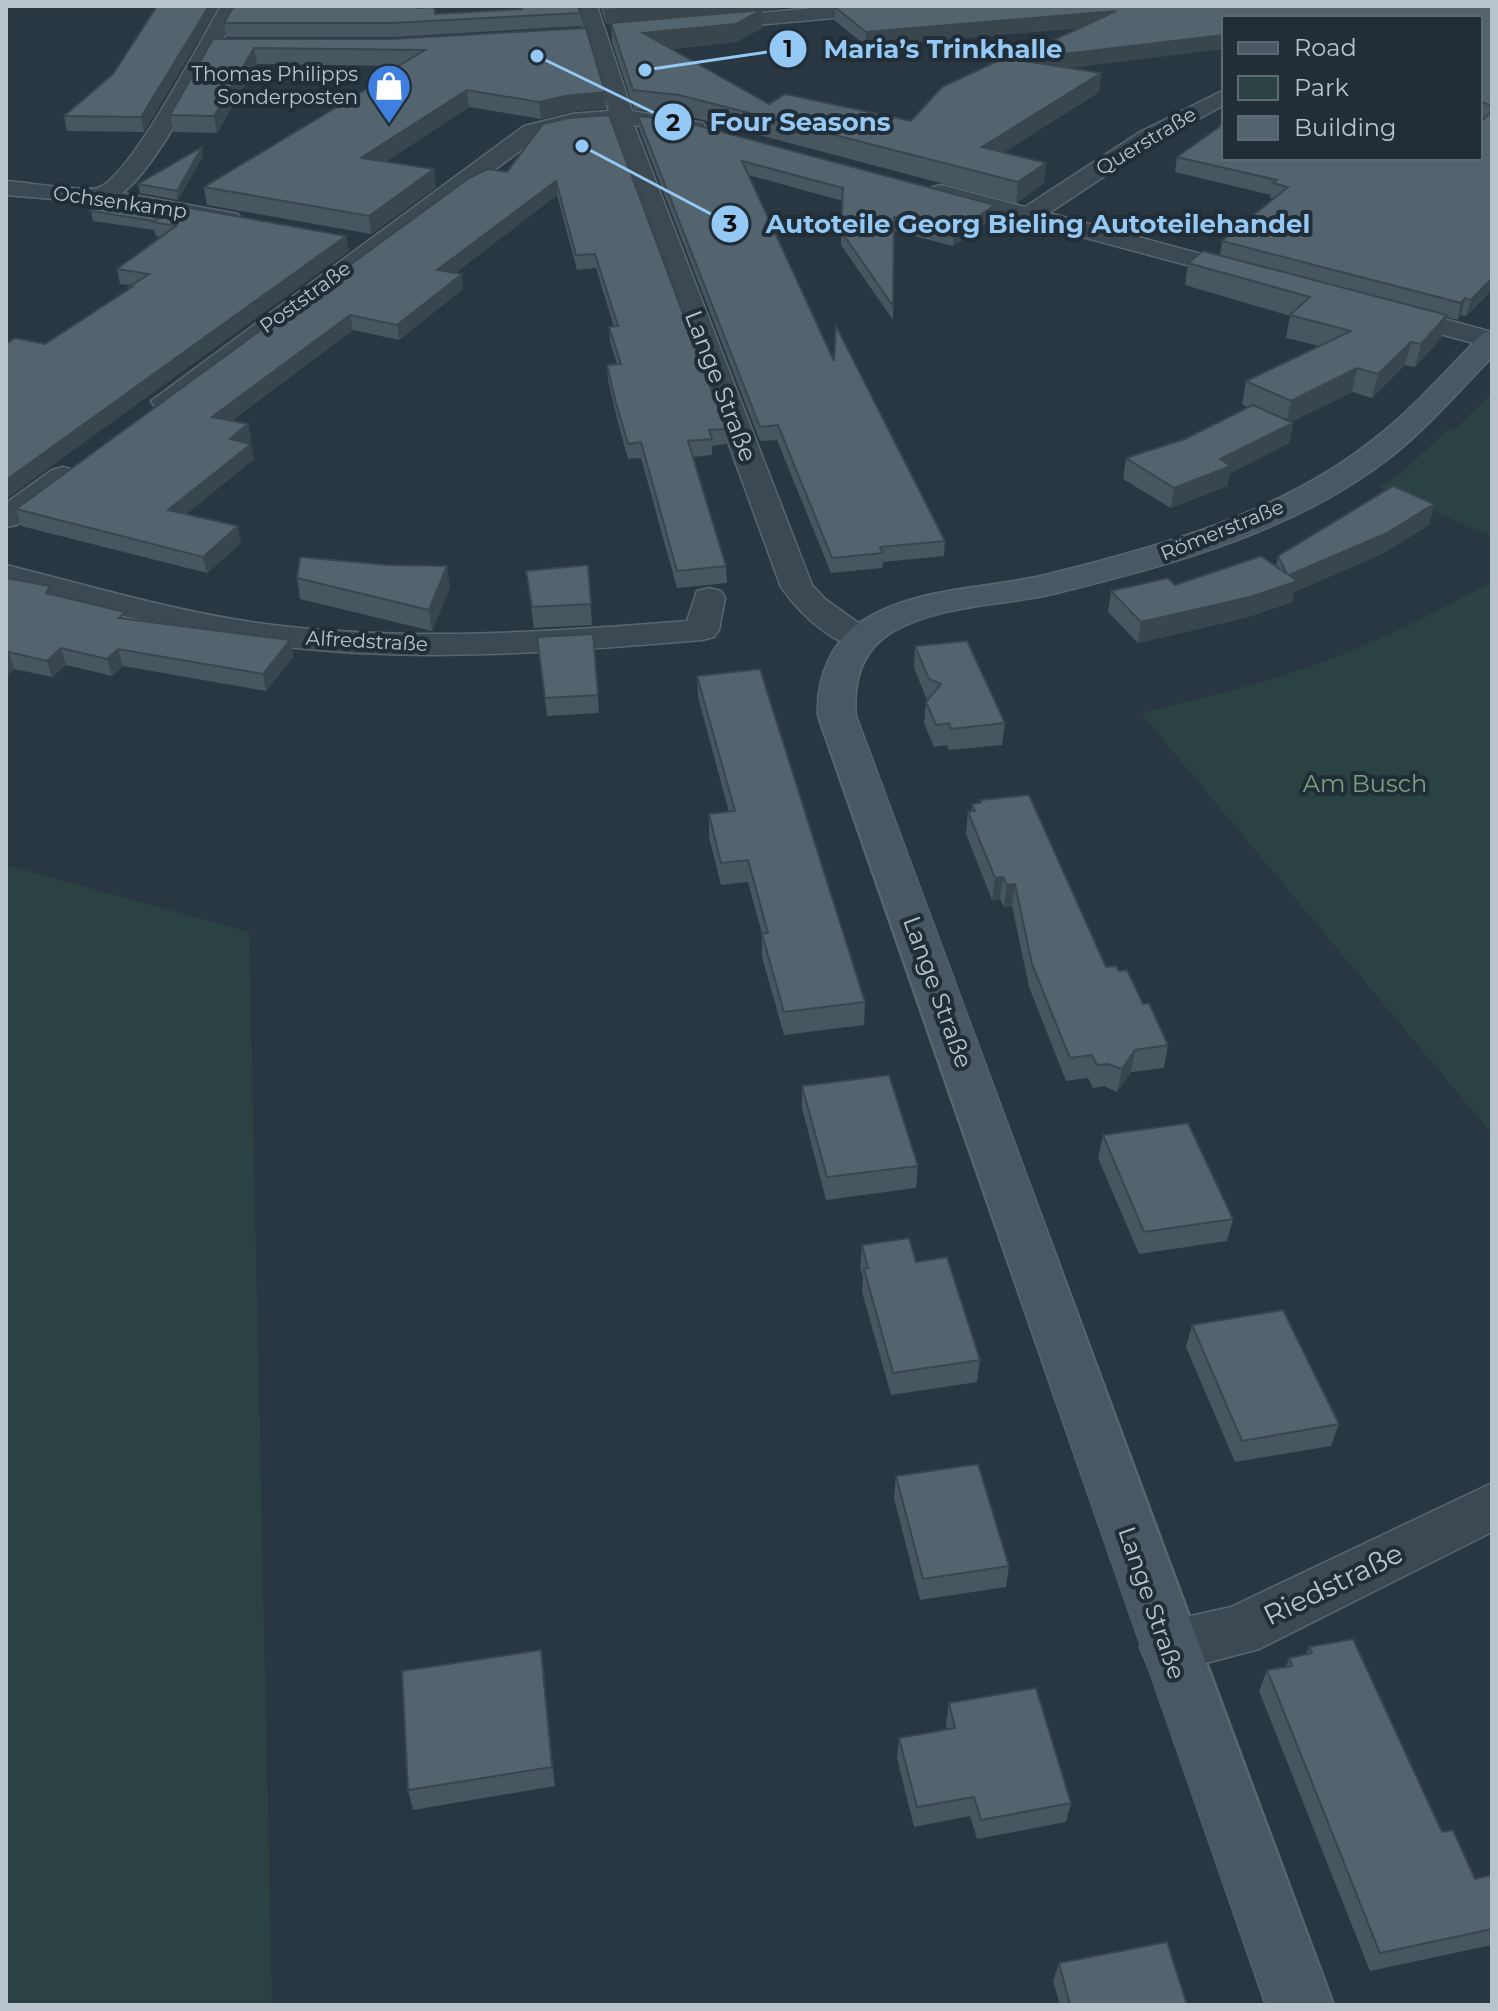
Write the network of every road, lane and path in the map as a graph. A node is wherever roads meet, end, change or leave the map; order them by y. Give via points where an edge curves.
1 (231, 6) edge
2 (587, 6) edge
3 (900, 6) edge
4 (688, 26) edge
5 (207, 46) junction
6 (238, 46) edge
7 (1222, 98) edge
8 (622, 117) junction
9 (715, 133) edge
10 (6, 188) edge
11 (925, 188) edge
12 (101, 196) junction
13 (1030, 215) junction
14 (254, 223) edge
15 (346, 239) edge
16 (376, 245) junction
17 (1270, 280) edge
18 (1360, 304) edge
19 (1492, 340) edge
20 (146, 415) edge
21 (83, 462) edge
22 (6, 518) edge
23 (6, 575) edge
24 (709, 598) dead end
25 (859, 639) junction
26 (1492, 1506) edge
27 (1168, 1647) junction
28 (1300, 2005) edge

1 - 5 street
2 - 8 street, Lange Straße
3 - 4 street
5 - 6 street
5 - 12 street via 148,148 124,181
7 - 13 street, Querstraße via 1129,148
8 - 9 street, Poststraße
8 - 16 street, Poststraße via 532,131
8 - 25 street, Lange Straße via 797,587 813,606
10 - 12 street, Ochsenkamp
11 - 13 street
12 - 14 street, Ochsenkamp
13 - 17 street
15 - 16 street
16 - 20 street, Poststraße
18 - 19 street
19 - 25 main road, Römerstraße via 1392,441 1279,509 1183,550 1042,586 931,606 890,619
21 - 22 street
23 - 24 street, Alfredstraße via 212,626 394,645 492,646 702,630
25 - 27 main road, Lange Straße via 843,664 834,698 837,716
26 - 27 street, Riedstraße via 1239,1631
27 - 28 main road, Lange Straße

